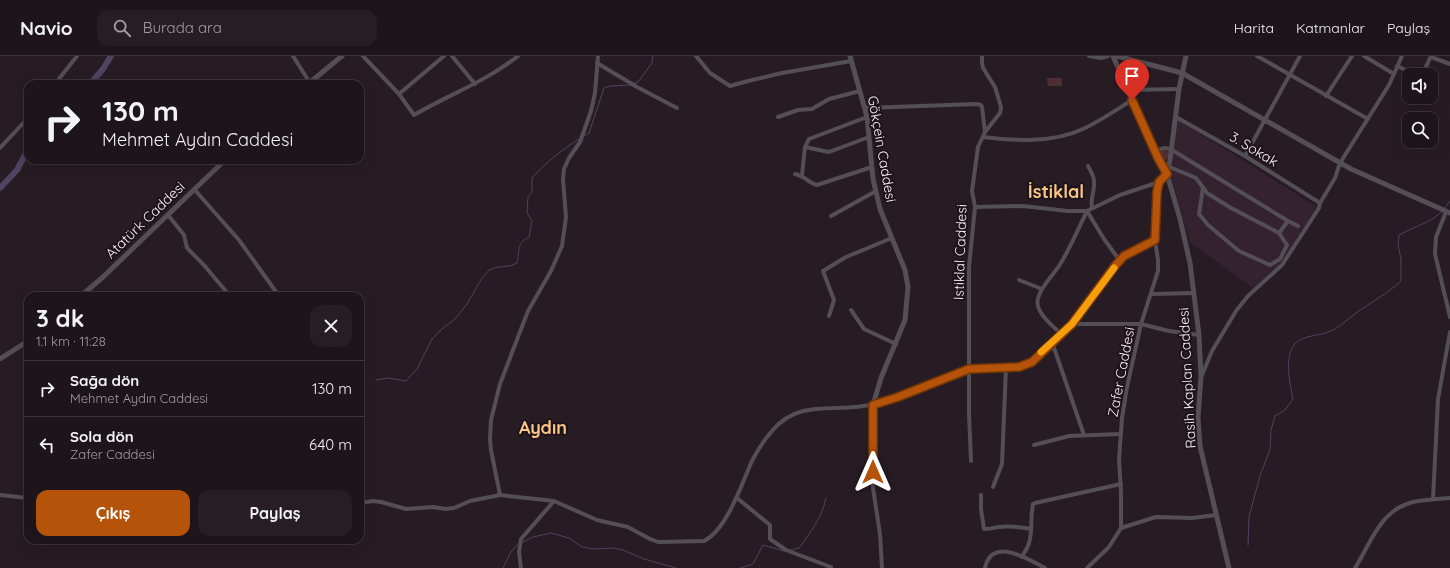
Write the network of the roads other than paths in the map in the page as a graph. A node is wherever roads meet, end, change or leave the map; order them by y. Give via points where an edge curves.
1 (77, 56) edge
2 (293, 56) edge
3 (342, 56) edge
4 (363, 56) edge
5 (444, 56) edge
6 (452, 56) edge
7 (518, 56) edge
8 (598, 56) edge
9 (696, 56) edge
10 (982, 56) edge
11 (1089, 56) edge
12 (1108, 56) edge
13 (1112, 56) edge
14 (1117, 56) edge
15 (1186, 56) edge
16 (1257, 56) edge
17 (1300, 56) edge
18 (1352, 56) edge
19 (1364, 56) edge
20 (1402, 56) edge
21 (1431, 56) edge
22 (1131, 57) edge
23 (851, 59) edge
24 (597, 63) junction
25 (1450, 64) edge
26 (1397, 66) junction
27 (1402, 68) edge
28 (1425, 68) edge
29 (1182, 73) junction
30 (1394, 74) junction
31 (1290, 75) junction
32 (58, 80) edge
33 (307, 80) edge
34 (313, 80) edge
35 (475, 84) junction
36 (1179, 89) junction
37 (1128, 90) junction
38 (860, 92) junction
39 (399, 94) junction
40 (1326, 96) junction
41 (1132, 100) junction
42 (677, 108) dead end
43 (865, 108) junction
44 (778, 117) dead end
45 (867, 117) junction
46 (1176, 117) junction
47 (1368, 119) junction
48 (1265, 120) junction
49 (24, 122) edge
50 (985, 132) junction
51 (869, 137) junction
52 (983, 137) junction
53 (805, 147) junction
54 (0, 148) edge
55 (1172, 150) junction
56 (1156, 153) junction
57 (1245, 156) junction
58 (1340, 162) junction
59 (1160, 163) junction
60 (221, 164) edge
61 (1169, 165) junction
62 (1088, 166) dead end
63 (872, 168) junction
64 (795, 174) dead end
65 (1167, 174) junction
66 (802, 175) junction
67 (1159, 182) junction
68 (1203, 188) junction
69 (194, 189) junction
70 (876, 192) junction
71 (1320, 203) junction
72 (975, 207) junction
73 (1092, 208) junction
74 (1087, 211) junction
75 (1448, 212) edge
76 (168, 215) junction
77 (831, 216) dead end
78 (1288, 221) junction
79 (1298, 226) dead end
80 (1279, 233) junction
81 (892, 238) junction
82 (1155, 240) junction
83 (1120, 261) junction
84 (1019, 280) dead end
85 (1042, 289) junction
86 (85, 292) edge
87 (227, 292) edge
88 (276, 292) edge
89 (1194, 293) junction
90 (1152, 294) junction
91 (851, 310) dead end
92 (829, 316) dead end
93 (1450, 317) edge
94 (1072, 324) junction
95 (1141, 324) junction
96 (1450, 332) edge
97 (1061, 334) junction
98 (1199, 335) junction
99 (1052, 342) junction
100 (24, 344) edge
101 (896, 344) junction
102 (0, 359) edge
103 (1006, 367) junction
104 (969, 369) junction
105 (1201, 376) junction
106 (873, 405) junction
107 (1120, 434) junction
108 (1084, 435) junction
109 (1034, 445) dead end
110 (971, 461) dead end
111 (1121, 484) junction
112 (993, 487) dead end
113 (0, 495) edge
114 (500, 495) junction
115 (981, 495) dead end
116 (24, 498) edge
117 (737, 498) junction
118 (1450, 498) edge
119 (1433, 499) junction
120 (554, 501) junction
121 (364, 502) edge
122 (1216, 515) junction
123 (1121, 528) junction
124 (1031, 529) junction
125 (1022, 557) junction
126 (522, 568) edge
127 (831, 568) edge
128 (882, 568) edge
129 (985, 568) edge
130 (1045, 568) edge
131 (1088, 568) edge
132 (1229, 568) edge
133 (1355, 568) edge

1 - 32 street
2 - 33 street
3 - 34 street
4 - 39 street
5 - 39 street
6 - 35 street
7 - 35 street via 505,67
8 - 24 street
9 - 23 street via 710,73 730,86
10 - 50 street, Istiklal Caddesi via 983,68 995,87 1001,107 1000,113
11 - 12 street
13 - 37 street, Rasih Kaplan Caddesi
14 - 22 street
15 - 29 street
16 - 31 street
17 - 31 street
18 - 40 street
19 - 30 street
20 - 26 street
21 - 25 street
21 - 28 street
22 - 29 street
23 - 38 street, Gökçein Caddesi
24 - 42 street
24 - 114 street via 592,111 580,142 564,169 562,179 566,218 562,246 528,311 500,384 491,420 490,450
26 - 27 street
26 - 30 street
29 - 36 street
29 - 48 street
30 - 47 street
31 - 40 street
31 - 48 street
35 - 39 street via 414,115
36 - 37 street
36 - 46 street
37 - 41 street, Rasih Kaplan Caddesi
38 - 43 street, Gökçein Caddesi
38 - 44 street via 829,99 812,109 798,110
40 - 47 street
41 - 52 street via 1083,129 1056,137 1004,140
41 - 56 street, Rasih Kaplan Caddesi
43 - 45 street, Gökçein Caddesi
43 - 50 street via 976,104 982,107
45 - 51 street, Gökçein Caddesi
45 - 53 street via 813,137
46 - 55 street
46 - 57 street, 3. Sokak
47 - 58 street
48 - 57 street
48 - 58 street
49 - 54 street
50 - 52 street, Istiklal Caddesi
51 - 53 street via 829,152
51 - 63 street, Gökçein Caddesi
52 - 72 street, Istiklal Caddesi via 975,159 972,191
53 - 66 street
55 - 56 street via 1163,148
55 - 61 street
55 - 78 street
56 - 59 street, Rasih Kaplan Caddesi
57 - 71 street, 3. Sokak
58 - 71 street via 1335,178
58 - 75 street
59 - 61 street
59 - 65 street, Rasih Kaplan Caddesi
60 - 69 street, Atatürk Caddesi
61 - 65 street
61 - 68 street via 1196,178
62 - 73 street via 1094,179 1090,202
63 - 66 street via 817,185
63 - 70 street, Gökçein Caddesi
64 - 66 street
65 - 67 street
65 - 89 street, Rasih Kaplan Caddesi via 1185,240
67 - 73 street
67 - 82 street, Zafer Caddesi
68 - 80 street via 1231,208
68 - 80 street via 1199,214 1239,251 1270,266 1280,258 1288,245
69 - 76 street, Atatürk Caddesi
69 - 88 street via 239,240
70 - 77 street
70 - 81 street, Gökçein Caddesi
71 - 105 street via 1282,265 1248,296 1236,311 1212,351
72 - 74 street via 1023,206
72 - 104 street, Istiklal Caddesi via 969,267
73 - 74 street
74 - 83 street
74 - 85 street via 1059,266
75 - 93 street via 1436,237 1435,254
76 - 86 street, Atatürk Caddesi
76 - 87 street via 184,234 187,248
78 - 79 street
78 - 80 street
81 - 92 street via 846,257 823,271 834,300
81 - 101 street, Gökçein Caddesi via 905,270 908,287 905,320
82 - 83 street
82 - 90 street, Zafer Caddesi via 1158,264
83 - 94 street
84 - 85 street
85 - 97 street via 1038,306
89 - 90 street
89 - 98 street, Rasih Kaplan Caddesi
90 - 95 street, Zafer Caddesi
91 - 101 street via 864,329
94 - 95 street
94 - 97 street
95 - 98 street
95 - 107 street, Zafer Caddesi
96 - 119 street via 1438,399
97 - 99 street
98 - 105 street, Rasih Kaplan Caddesi
99 - 103 street via 1032,362
99 - 108 street
100 - 102 street
101 - 106 street, Gökçein Caddesi via 881,378
103 - 104 street
103 - 112 street via 1002,464
104 - 106 street
104 - 110 street, Istiklal Caddesi
105 - 122 street, Rasih Kaplan Caddesi via 1200,446
106 - 117 street via 807,410 778,423 762,443
106 - 128 street via 873,488
107 - 108 street
107 - 111 street, Zafer Caddesi
108 - 109 street
111 - 123 street, Zafer Caddesi
111 - 124 street via 1035,502
113 - 116 street
114 - 120 street
114 - 121 street via 446,509 406,509 381,502
115 - 124 street via 984,529
117 - 120 street via 710,538 675,542 658,542 628,527 597,520
117 - 127 street via 770,524 770,539 786,550
118 - 119 street
119 - 133 street via 1412,502 1395,510 1376,529
120 - 126 street via 521,541 519,552
122 - 123 street via 1192,518 1156,517
122 - 132 street, Rasih Kaplan Caddesi
123 - 131 street via 1109,547
124 - 125 street via 1029,544
125 - 129 street via 1011,552 998,552 991,556
125 - 130 street

